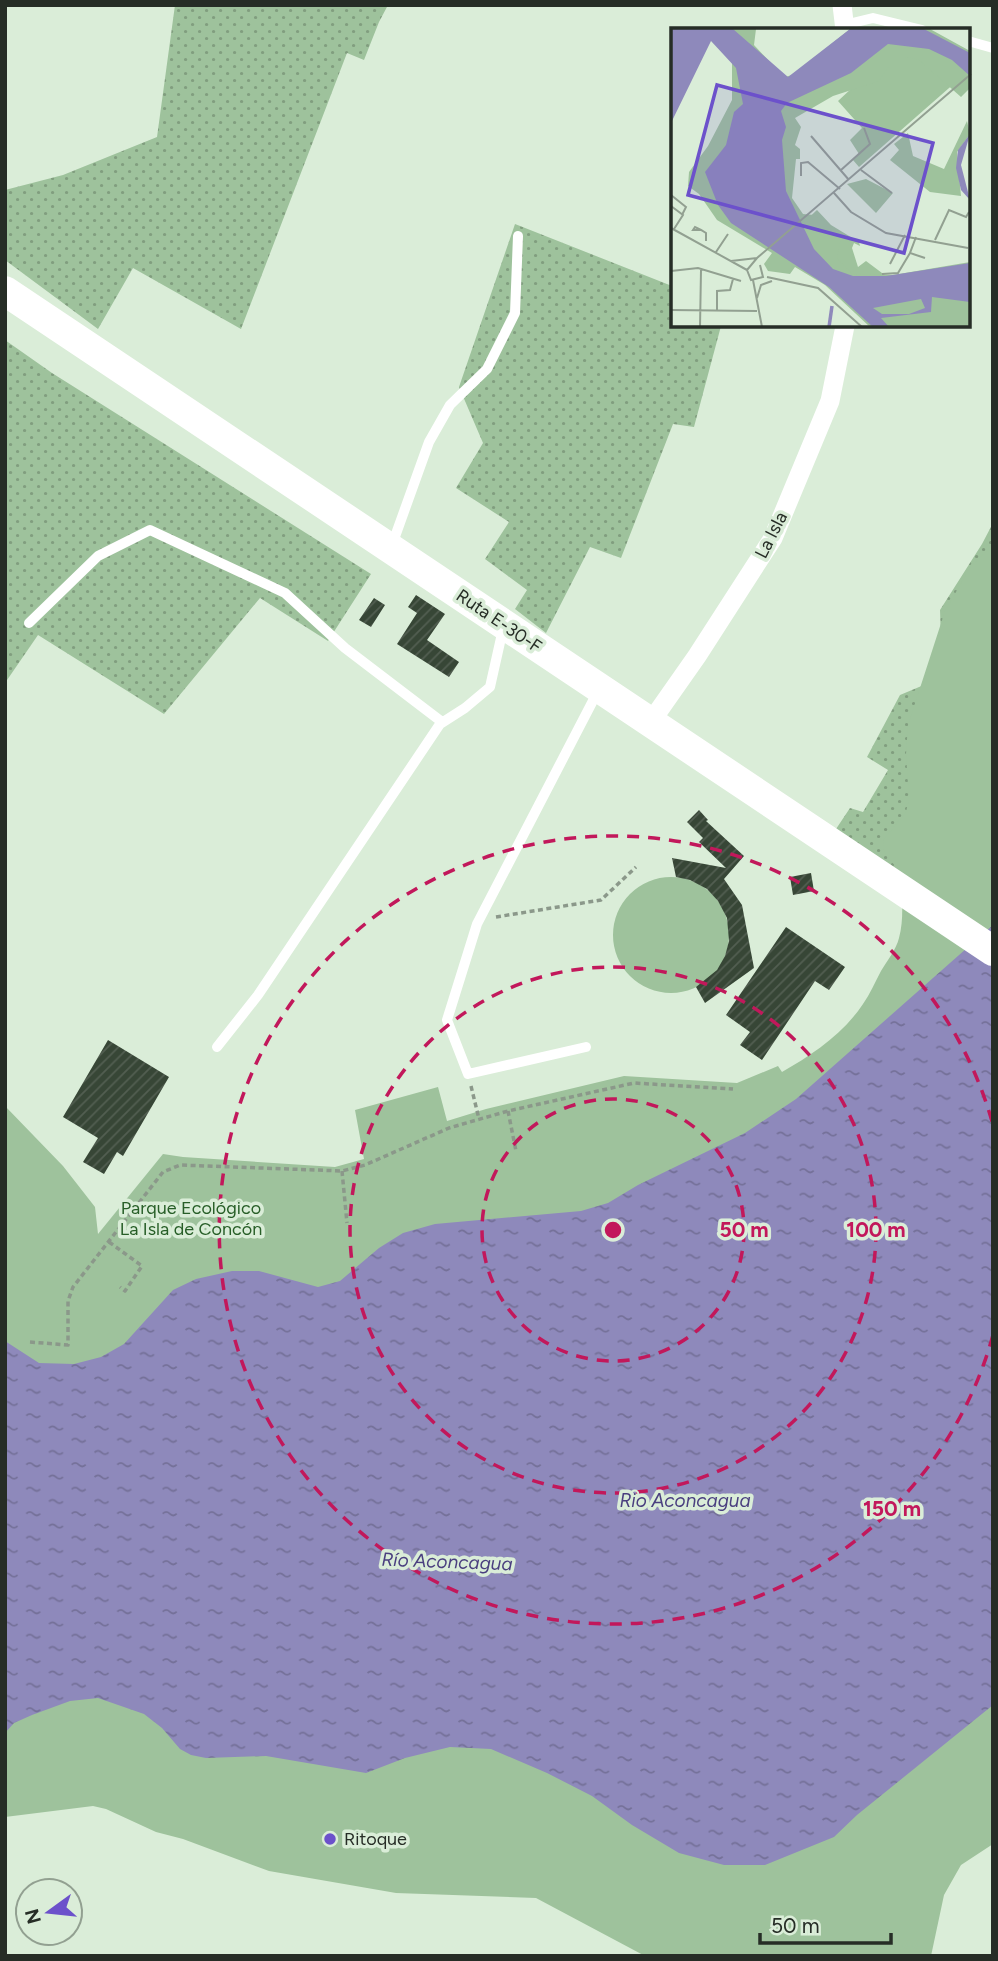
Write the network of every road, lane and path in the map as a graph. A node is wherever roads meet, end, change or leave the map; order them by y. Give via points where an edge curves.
1 (842, 5) edge
2 (845, 27) edge
3 (914, 28) edge
4 (970, 42) edge
5 (993, 48) edge
6 (518, 236) dead end
7 (5, 291) edge
8 (845, 327) edge
9 (391, 549) junction
10 (29, 623) dead end
11 (504, 625) junction
12 (599, 688) junction
13 (442, 722) junction
14 (650, 723) junction
15 (636, 867) dead end
16 (480, 919) junction
17 (993, 951) edge
18 (217, 1047) dead end
19 (586, 1047) dead end
20 (468, 1074) junction
21 (733, 1089) dead end
22 (508, 1111) junction
23 (479, 1119) junction
24 (516, 1151) dead end
25 (342, 1171) junction
26 (347, 1223) dead end
27 (109, 1242) junction
28 (120, 1287) dead end
29 (30, 1342) dead end

1 - 2 street
2 - 3 lane via 873,18
4 - 5 lane
6 - 9 lane via 515,313 486,369 450,405 429,442
7 - 9 main road, Ruta E-30-F
8 - 14 street, La Isla via 830,401 773,538
9 - 11 main road, Ruta E-30-F
10 - 13 lane via 97,556 150,530 285,593 345,648
11 - 12 main road, Ruta E-30-F
11 - 13 lane via 490,687
12 - 14 main road, Ruta E-30-F
12 - 16 lane
13 - 18 lane via 258,995
14 - 17 main road, Ruta E-30-F
15 - 16 path via 601,900
16 - 20 lane via 447,1020
19 - 20 lane
20 - 23 path
21 - 22 path via 634,1083
22 - 23 path
22 - 24 path
23 - 25 path
25 - 26 path
25 - 27 path via 180,1165 163,1172
27 - 28 path via 142,1266 125,1291
27 - 29 path via 73,1287 68,1301 68,1345

